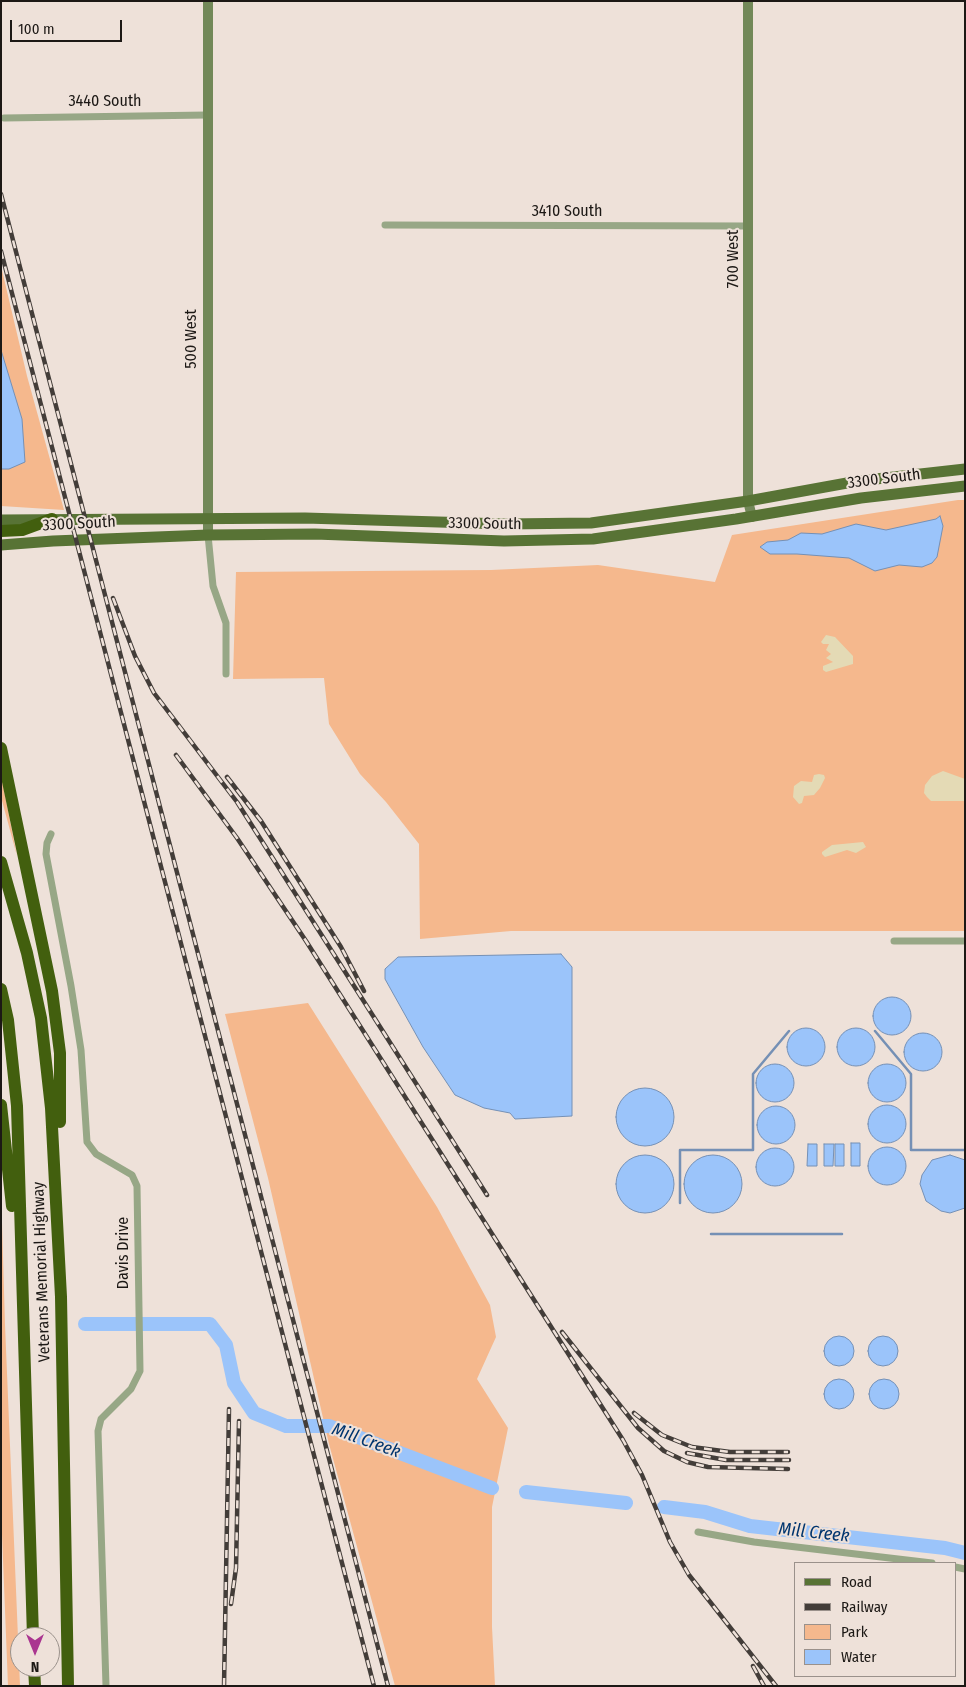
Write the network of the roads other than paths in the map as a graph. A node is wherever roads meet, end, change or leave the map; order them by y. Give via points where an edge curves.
1 (208, 1) edge
2 (748, 1) edge
3 (208, 115) junction
4 (4, 118) dead end
5 (385, 225) dead end
6 (749, 226) junction
7 (965, 468) edge
8 (965, 486) edge
9 (748, 501) junction
10 (752, 517) junction
11 (52, 519) junction
12 (207, 519) junction
13 (1, 520) edge
14 (1, 531) edge
15 (208, 535) junction
16 (1, 545) edge
17 (226, 674) dead end
18 (1, 748) edge
19 (51, 834) dead end
20 (1, 862) edge
21 (894, 941) dead end
22 (965, 941) edge
23 (1, 988) edge
24 (1, 1105) edge
25 (61, 1297) junction
26 (22, 1300) junction
27 (698, 1532) dead end
28 (924, 1562) edge
29 (33, 1627) edge
30 (68, 1686) edge
31 (106, 1686) edge

1 - 3 main road, 500 West
2 - 6 main road, 700 West
3 - 4 street, 3440 South
3 - 12 main road, 500 West
5 - 6 street, 3410 South
6 - 9 main road, 700 West
7 - 9 main road, 3300 South via 858,481
8 - 10 main road, 3300 South via 861,498
9 - 10 main road, 700 West
9 - 12 main road, 3300 South via 619,520 563,524
10 - 15 main road, 3300 South via 620,537 564,541 315,534
11 - 12 main road, 3300 South
11 - 13 main road, 3300 South
11 - 14 highway via 22,530
12 - 15 main road, 500 West
15 - 16 main road, 3300 South
15 - 17 street, 500 West via 213,586 226,623
18 - 25 highway via 52,991 60,1053
19 - 31 street, Davis Drive via 46,854 81,1050 87,1142 96,1154 132,1175 137,1186 138,1379 101,1420 98,1431
20 - 25 highway, Veterans Memorial Highway via 27,953 41,1018 51,1108
21 - 22 street
23 - 26 highway, Veterans Memorial Highway via 18,1106
24 - 26 highway
25 - 30 highway, Veterans Memorial Highway
26 - 29 highway, Veterans Memorial Highway
27 - 28 street via 754,1542

